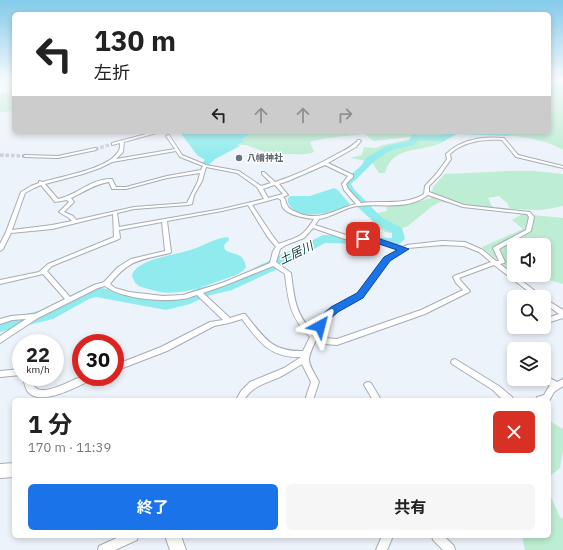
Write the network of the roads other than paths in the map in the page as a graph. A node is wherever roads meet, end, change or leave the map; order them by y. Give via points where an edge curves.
1 (150, 134) edge
2 (168, 136) dead end
3 (122, 141) junction
4 (359, 141) dead end
5 (113, 144) tunnel mouth
6 (95, 149) tunnel mouth
7 (177, 150) junction
8 (25, 156) tunnel mouth
9 (110, 161) junction
10 (325, 163) junction
11 (563, 167) edge
12 (204, 168) junction
13 (263, 173) dead end
14 (41, 182) junction
15 (275, 184) junction
16 (260, 188) junction
17 (426, 193) junction
18 (278, 197) junction
19 (68, 198) junction
20 (266, 199) junction
21 (190, 203) junction
22 (249, 204) junction
23 (360, 205) junction
24 (115, 213) junction
25 (194, 215) junction
26 (317, 218) junction
27 (164, 220) junction
28 (76, 222) junction
29 (312, 226) junction
30 (116, 229) junction
31 (9, 232) junction
32 (278, 246) junction
33 (0, 249) edge
34 (404, 249) junction
35 (274, 263) junction
36 (495, 263) junction
37 (44, 271) junction
38 (0, 282) edge
39 (106, 284) junction
40 (531, 290) edge
41 (198, 292) junction
42 (69, 300) junction
43 (551, 305) edge
44 (563, 314) edge
45 (36, 316) junction
46 (551, 319) edge
47 (229, 321) junction
48 (0, 322) edge
49 (314, 336) junction
50 (0, 340) edge
51 (304, 357) junction
52 (455, 362) dead end
53 (124, 365) edge
54 (12, 373) edge
55 (0, 374) edge
56 (72, 384) edge
57 (560, 384) edge
58 (368, 385) dead end
59 (30, 386) edge
60 (241, 398) edge
61 (310, 398) edge
62 (375, 398) edge
63 (507, 398) edge
64 (547, 398) edge
65 (12, 470) edge
66 (0, 471) edge
67 (129, 538) edge
68 (174, 538) edge
69 (387, 538) edge
70 (439, 538) edge
71 (103, 550) edge
72 (178, 550) edge
73 (381, 550) edge
74 (450, 550) edge

1 - 3 street
2 - 7 street
3 - 5 street
3 - 9 street via 123,150
4 - 10 street via 355,146
6 - 8 street via 58,157
7 - 9 street
7 - 12 street
9 - 14 street via 85,172
10 - 15 street
10 - 23 street via 351,176 344,184
11 - 17 street via 517,156 503,139 484,138 454,147 439,174 426,186
12 - 16 street via 238,172
12 - 19 street via 126,188 114,188 110,180 100,180
12 - 21 street via 201,180 191,194
13 - 15 street
14 - 19 street via 56,200
14 - 31 street via 23,192
15 - 16 street
15 - 18 street via 286,195
16 - 20 street
17 - 23 street via 422,198 400,203
17 - 36 street via 463,206 528,213 532,217 528,231 496,248 502,262
18 - 20 street
18 - 26 street via 283,199 284,206 294,213
19 - 28 street via 72,202 61,212
20 - 22 street
21 - 24 street via 152,205
21 - 25 street
22 - 25 street
22 - 32 street
23 - 26 street
24 - 28 street
24 - 30 street
25 - 27 street
26 - 29 street
27 - 30 street
27 - 39 street via 168,252 129,261 121,266
28 - 31 street via 31,231
29 - 32 street via 299,239
29 - 34 street via 345,238 374,239
30 - 37 street via 117,238 50,265
31 - 33 street
32 - 35 street via 275,250
34 - 36 street via 426,244 465,244 481,251
34 - 49 street via 387,259 360,295 334,309
35 - 41 street
35 - 49 street via 288,273 297,319
36 - 40 street
36 - 49 street via 456,277 467,291 423,312 337,342 324,341
37 - 38 street
37 - 42 street
39 - 41 street via 129,294 163,298 182,297
39 - 42 street via 96,286
41 - 47 street
42 - 45 street
43 - 44 street
44 - 46 street
45 - 48 street via 11,318
45 - 50 street
47 - 51 street via 243,316 264,343 276,351
47 - 53 street via 212,324 164,349
49 - 51 street
51 - 60 street via 285,371 251,386
51 - 61 street via 315,382
52 - 63 street via 496,388
54 - 55 street
56 - 59 street via 46,394 37,394
57 - 64 street via 551,390
58 - 62 street
65 - 66 street
67 - 71 street
68 - 72 street
69 - 73 street
70 - 74 street

